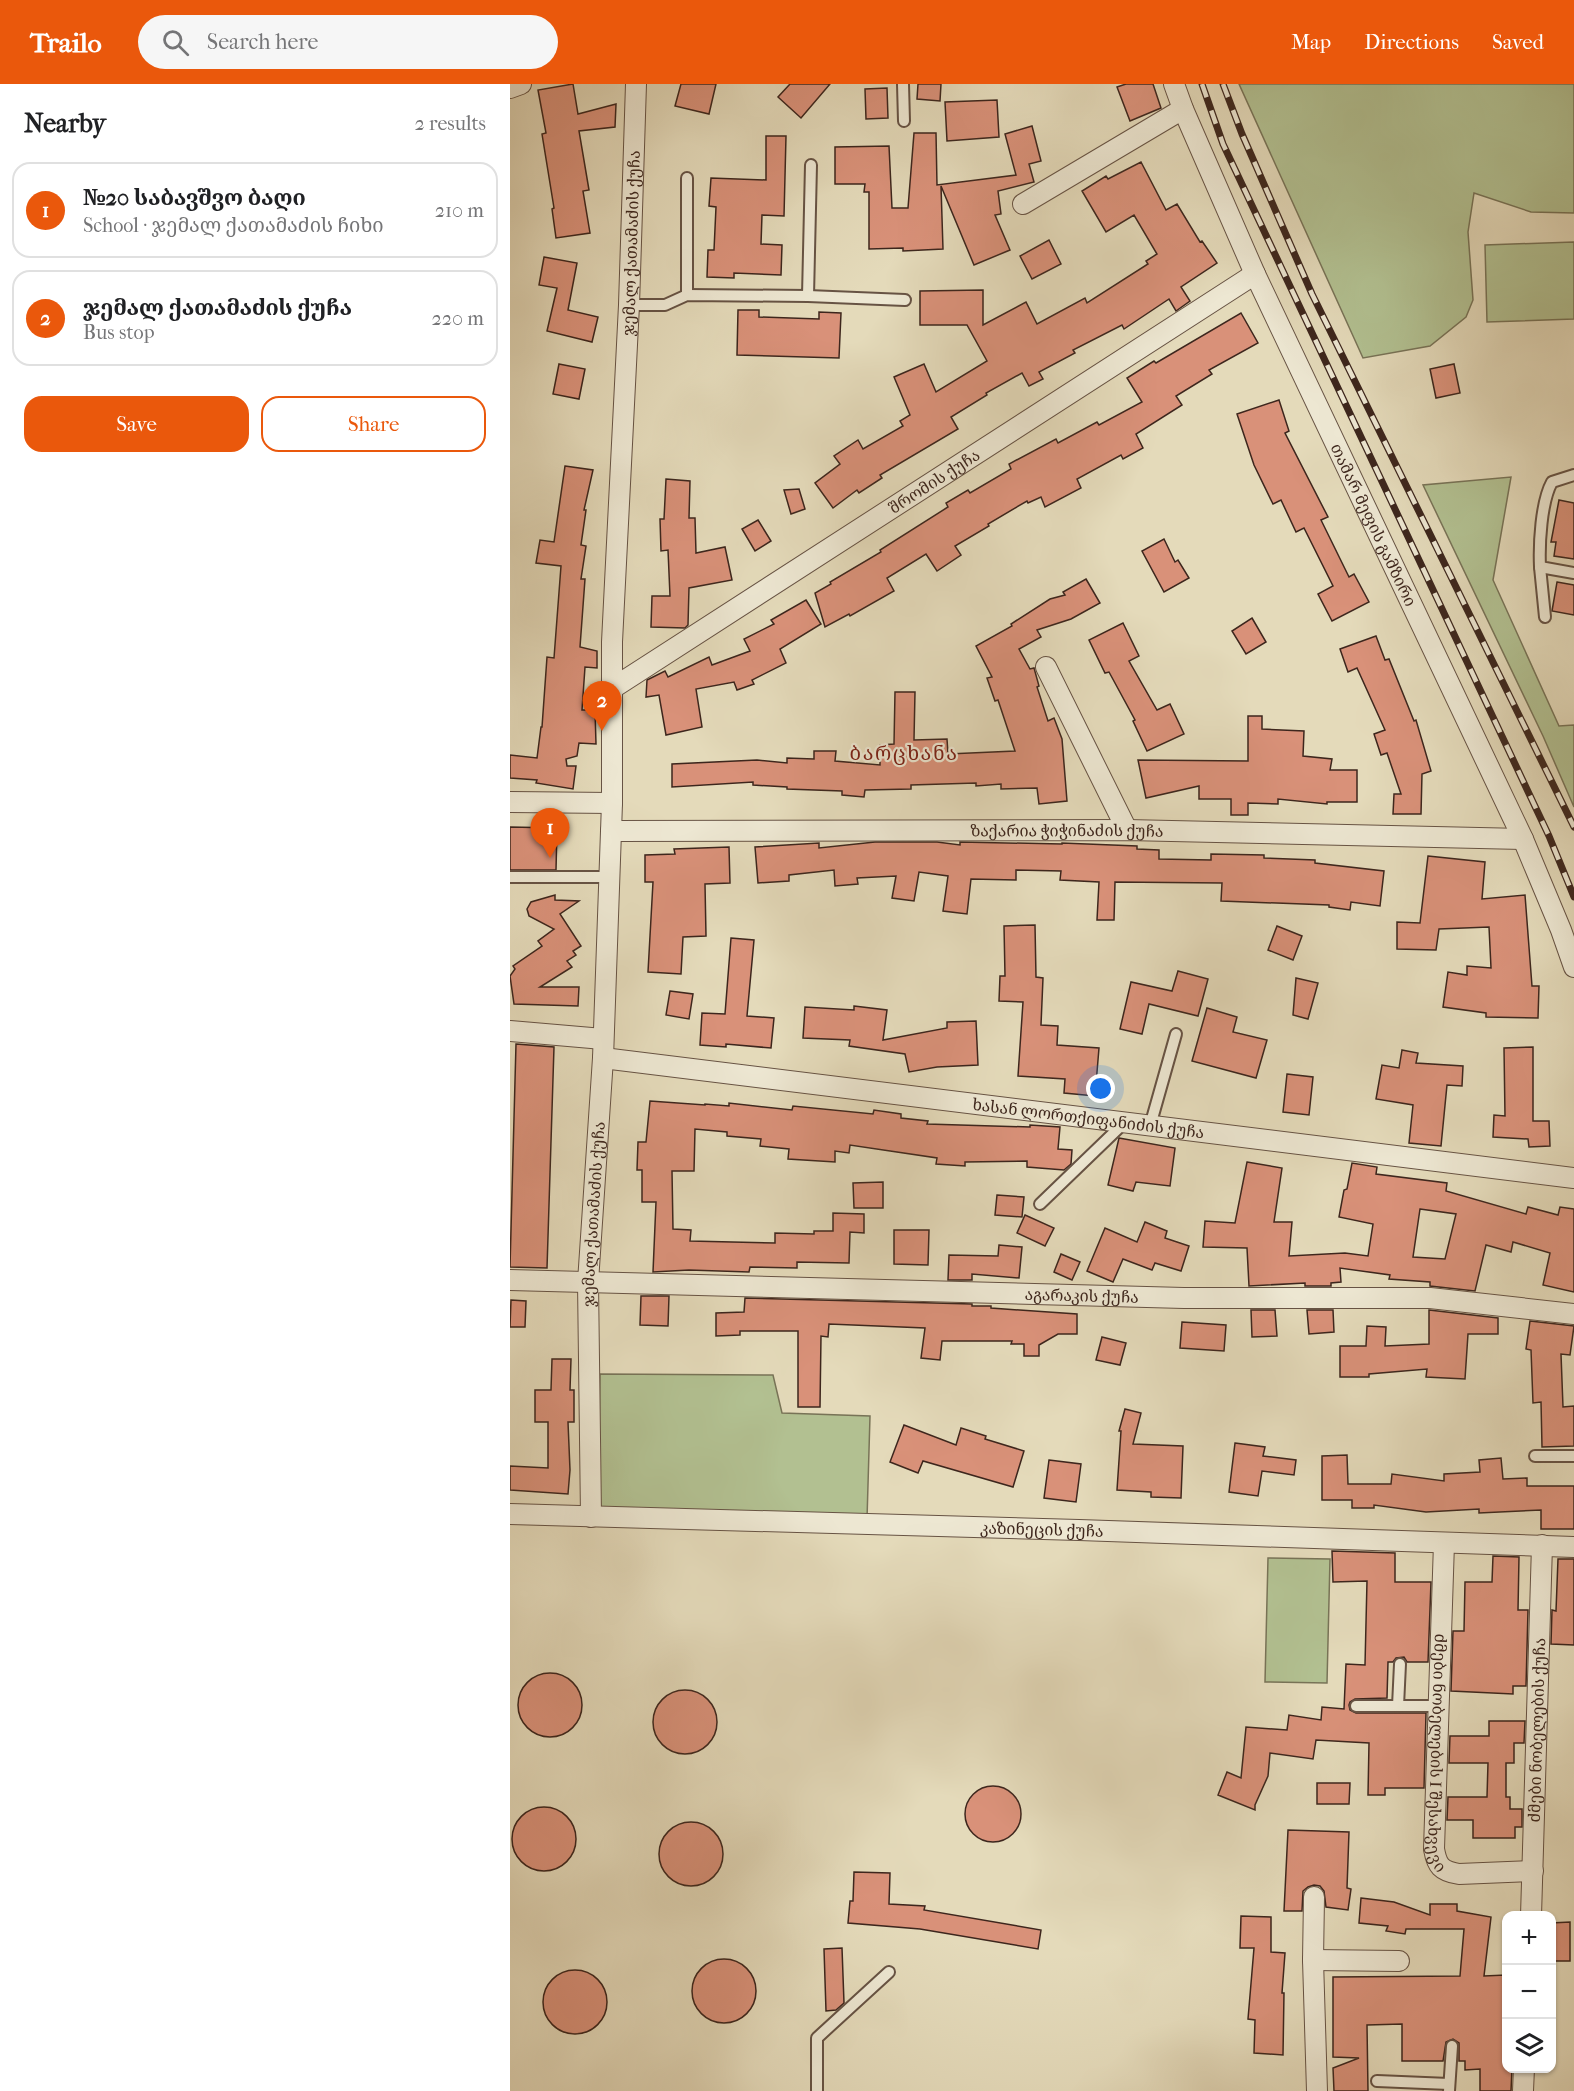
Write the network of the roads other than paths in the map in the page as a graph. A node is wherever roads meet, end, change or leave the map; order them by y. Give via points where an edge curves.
1 (521, 84) edge
2 (636, 84) edge
3 (903, 84) edge
4 (1174, 84) edge
5 (510, 88) edge
6 (1182, 109) junction
7 (904, 121) dead end
8 (811, 165) dead end
9 (687, 178) dead end
10 (1023, 204) dead end
11 (1255, 274) junction
12 (687, 295) junction
13 (808, 296) junction
14 (905, 300) dead end
15 (629, 305) junction
16 (1574, 475) edge
17 (1540, 567) junction
18 (1574, 573) edge
19 (1545, 617) dead end
20 (1047, 667) dead end
21 (613, 688) junction
22 (510, 802) edge
23 (612, 803) junction
24 (1127, 830) junction
25 (611, 831) junction
26 (1523, 839) junction
27 (510, 877) edge
28 (609, 877) junction
29 (1574, 967) edge
30 (510, 1031) edge
31 (1176, 1034) dead end
32 (603, 1049) junction
33 (1125, 1122) junction
34 (1150, 1126) junction
35 (1574, 1178) edge
36 (1040, 1204) dead end
37 (510, 1280) edge
38 (588, 1282) junction
39 (1574, 1314) edge
40 (1535, 1456) dead end
41 (1574, 1456) edge
42 (510, 1514) edge
43 (591, 1516) junction
44 (1444, 1543) junction
45 (1542, 1545) junction
46 (1574, 1547) edge
47 (1400, 1664) dead end
48 (1356, 1706) dead end
49 (1398, 1706) junction
50 (1437, 1706) junction
51 (1533, 1871) junction
52 (1314, 1897) dead end
53 (1531, 1911) edge
54 (1312, 1960) junction
55 (1399, 1961) dead end
56 (889, 1972) dead end
57 (1452, 2046) dead end
58 (1524, 2073) edge
59 (1377, 2081) dead end
60 (1449, 2087) edge
61 (817, 2091) edge
62 (1317, 2091) edge
63 (1523, 2091) edge

1 - 5 street
2 - 15 street, ჯემალ ქათამაძის ქუჩა
3 - 7 lane
4 - 6 street, თამარ მეფის გამზირი
6 - 10 street
6 - 11 street, თამარ მეფის გამზირი
8 - 13 lane
9 - 12 lane
11 - 21 street, შრომის ქუჩა
11 - 26 street, თამარ მეფის გამზირი
12 - 13 lane
12 - 15 lane via 665,304
13 - 14 lane
15 - 21 street, ჯემალ ქათამაძის ქუჩა
16 - 17 lane via 1552,482 1546,492
17 - 18 lane
17 - 19 lane
20 - 24 street
21 - 23 street, ჯემალ ქათამაძის ქუჩა
22 - 23 street
23 - 25 street, ჯემალ ქათამაძის ქუჩა
24 - 25 street, ზაქარია ჭიჭინაძის ქუჩა
24 - 26 street, ზაქარია ჭიჭინაძის ქუჩა
25 - 28 street, ჯემალ ქათამაძის ქუჩა
26 - 29 street, თამარ მეფის გამზირი
27 - 28 lane
28 - 32 street, ჯემალ ქათამაძის ქუჩა
30 - 32 street, ხასან ლორთქიფანიძის ქუჩა
31 - 34 lane
32 - 33 street, ხასან ლორთქიფანიძის ქუჩა
32 - 38 street, ჯემალ ქათამაძის ქუჩა
33 - 34 street, ხასან ლორთქიფანიძის ქუჩა
33 - 36 lane
34 - 35 street, ხასან ლორთქიფანიძის ქუჩა
37 - 38 street, აგარაკის ქუჩა
38 - 39 street, აგარაკის ქუჩა via 1184,1298 1430,1298
38 - 43 street, ჯემალ ქათამაძის ქუჩა
40 - 41 lane
42 - 43 street, კაზინეცის ქუჩა
43 - 44 street, კაზინეცის ქუჩა
44 - 45 street, კაზინეცის ქუჩა
44 - 50 street, ძმები ნობელების I შესახვევი
45 - 46 street, კაზინეცის ქუჩა
45 - 51 street, ძმები ნობელების ქუჩა
47 - 49 lane
48 - 49 lane
49 - 50 lane
50 - 51 street, ძმები ნობელების I შესახვევი via 1437,1863 1447,1872 1458,1874
51 - 53 street, ძმები ნობელების ქუჩა
52 - 54 street
54 - 55 street
54 - 62 street
56 - 61 lane via 817,2038
57 - 60 lane
58 - 63 street
59 - 60 lane

